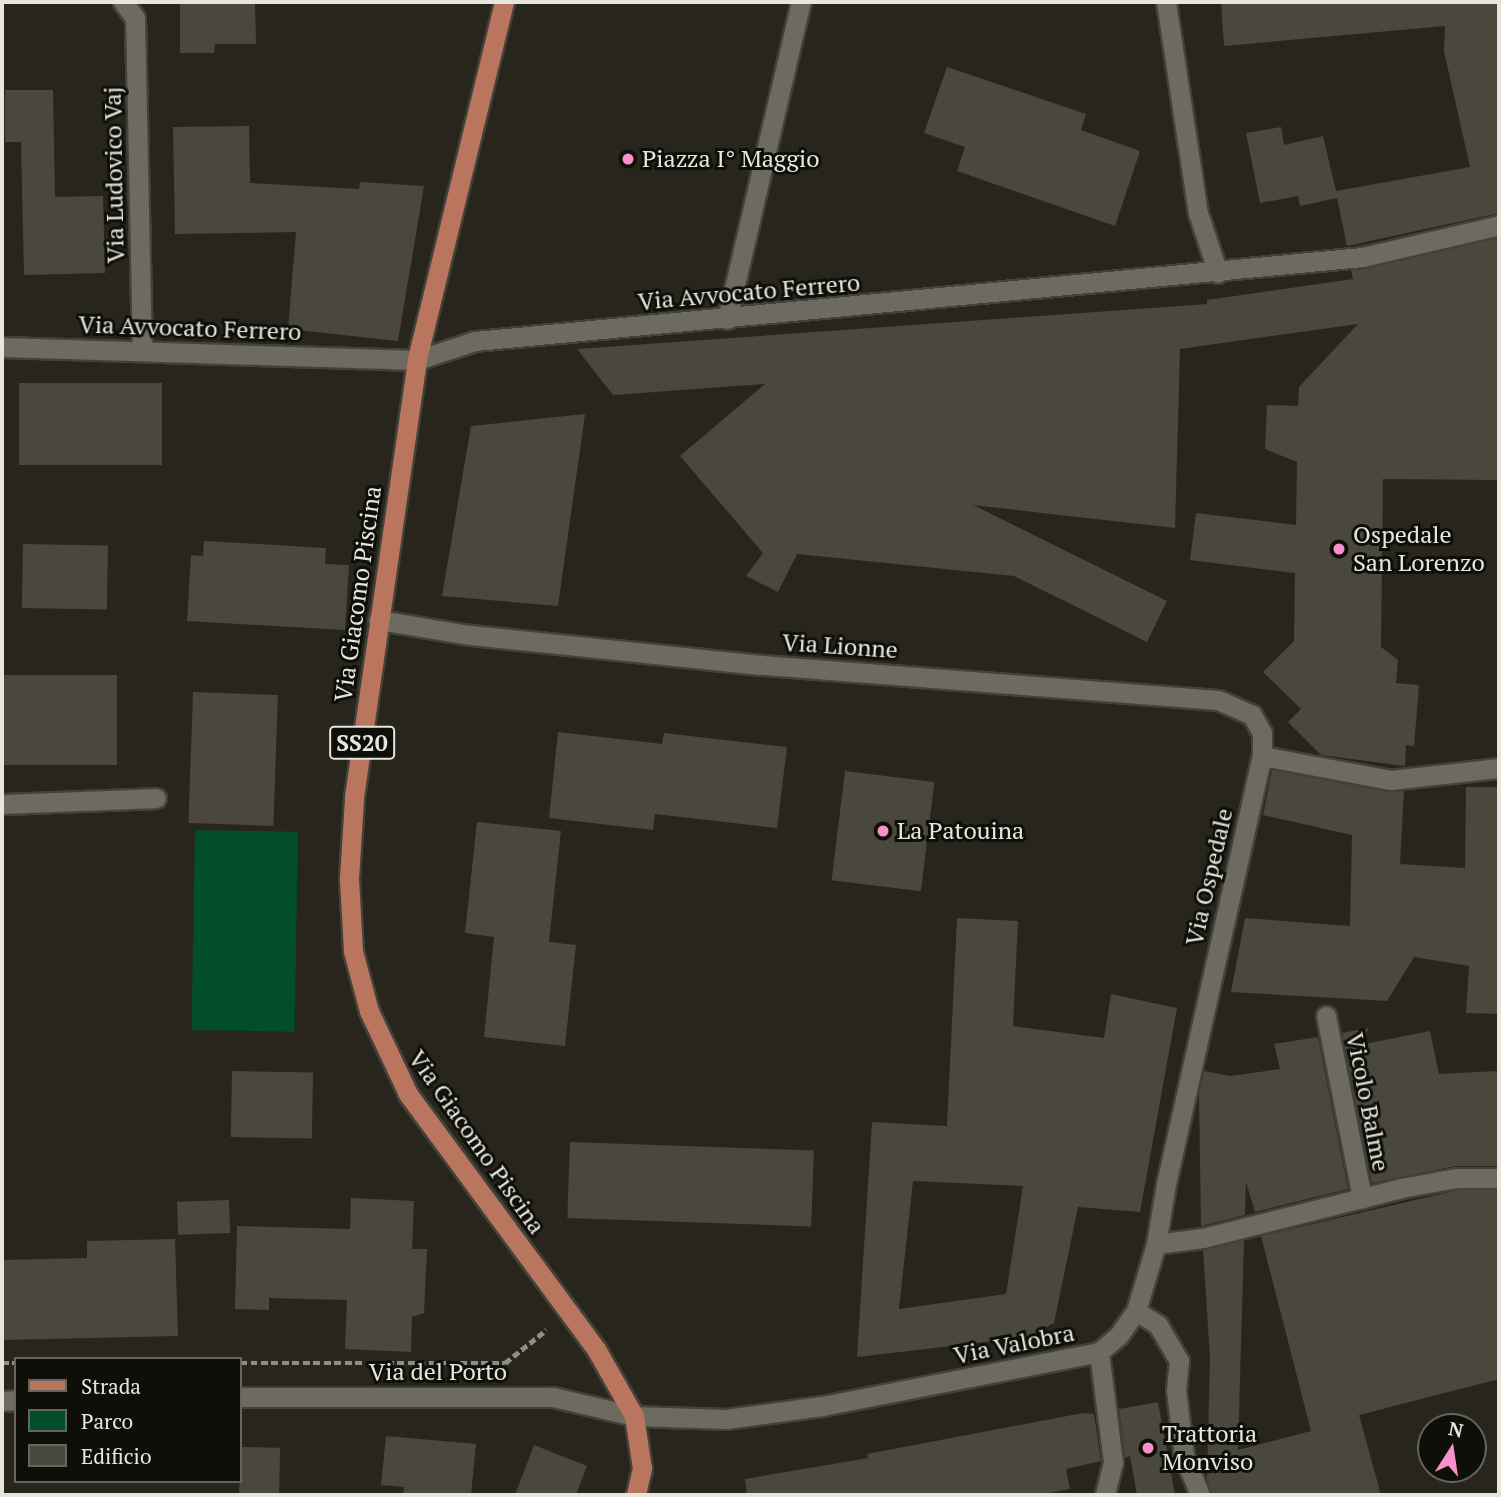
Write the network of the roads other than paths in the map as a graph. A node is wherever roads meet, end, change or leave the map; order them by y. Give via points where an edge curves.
1 (123, 2) edge
2 (504, 2) edge
3 (801, 2) edge
4 (1166, 2) edge
5 (1499, 225) edge
6 (1218, 273) junction
7 (727, 319) junction
8 (2, 347) edge
9 (142, 351) junction
10 (417, 360) junction
11 (378, 620) junction
12 (1262, 756) junction
13 (1499, 768) edge
14 (156, 798) dead end
15 (2, 804) edge
16 (1326, 1016) dead end
17 (1499, 1178) edge
18 (1362, 1198) junction
19 (1157, 1244) junction
20 (1136, 1311) junction
21 (1099, 1352) junction
22 (242, 1397) edge
23 (634, 1416) junction
24 (636, 1495) edge
25 (1105, 1495) edge
26 (1200, 1495) edge

1 - 9 street, Via Ludovico Vaj via 135,19
2 - 10 main road, Via Giacomo Piscina / SS20
3 - 7 street
4 - 6 street via 1198,213
5 - 6 street, Via Avvocato Ferrero via 1362,257
6 - 7 street, Via Avvocato Ferrero
7 - 10 street, Via Avvocato Ferrero via 475,341
8 - 9 street, Via Avvocato Ferrero
9 - 10 street, Via Avvocato Ferrero
10 - 11 main road, Via Giacomo Piscina / SS20
11 - 12 street, Via Lionne via 469,635 761,665 1218,700 1252,715 1262,733
11 - 23 main road, Via Giacomo Piscina / SS20 via 354,799 349,879 353,951 369,1011 408,1094 596,1349
12 - 13 street via 1390,780
12 - 19 street, Via Ospedale via 1166,1184
14 - 15 street
16 - 18 street, Vicolo Balme
17 - 18 street via 1457,1178
18 - 19 street via 1203,1238
19 - 20 street, Via Valobra
20 - 21 street, Via Valobra
20 - 26 street via 1158,1325 1179,1361 1176,1390 1184,1456
21 - 23 street, Via Valobra via 822,1406 726,1419
21 - 25 street via 1113,1462
22 - 23 street, Via del Porto via 554,1397
23 - 24 main road, SS20 via 642,1468

